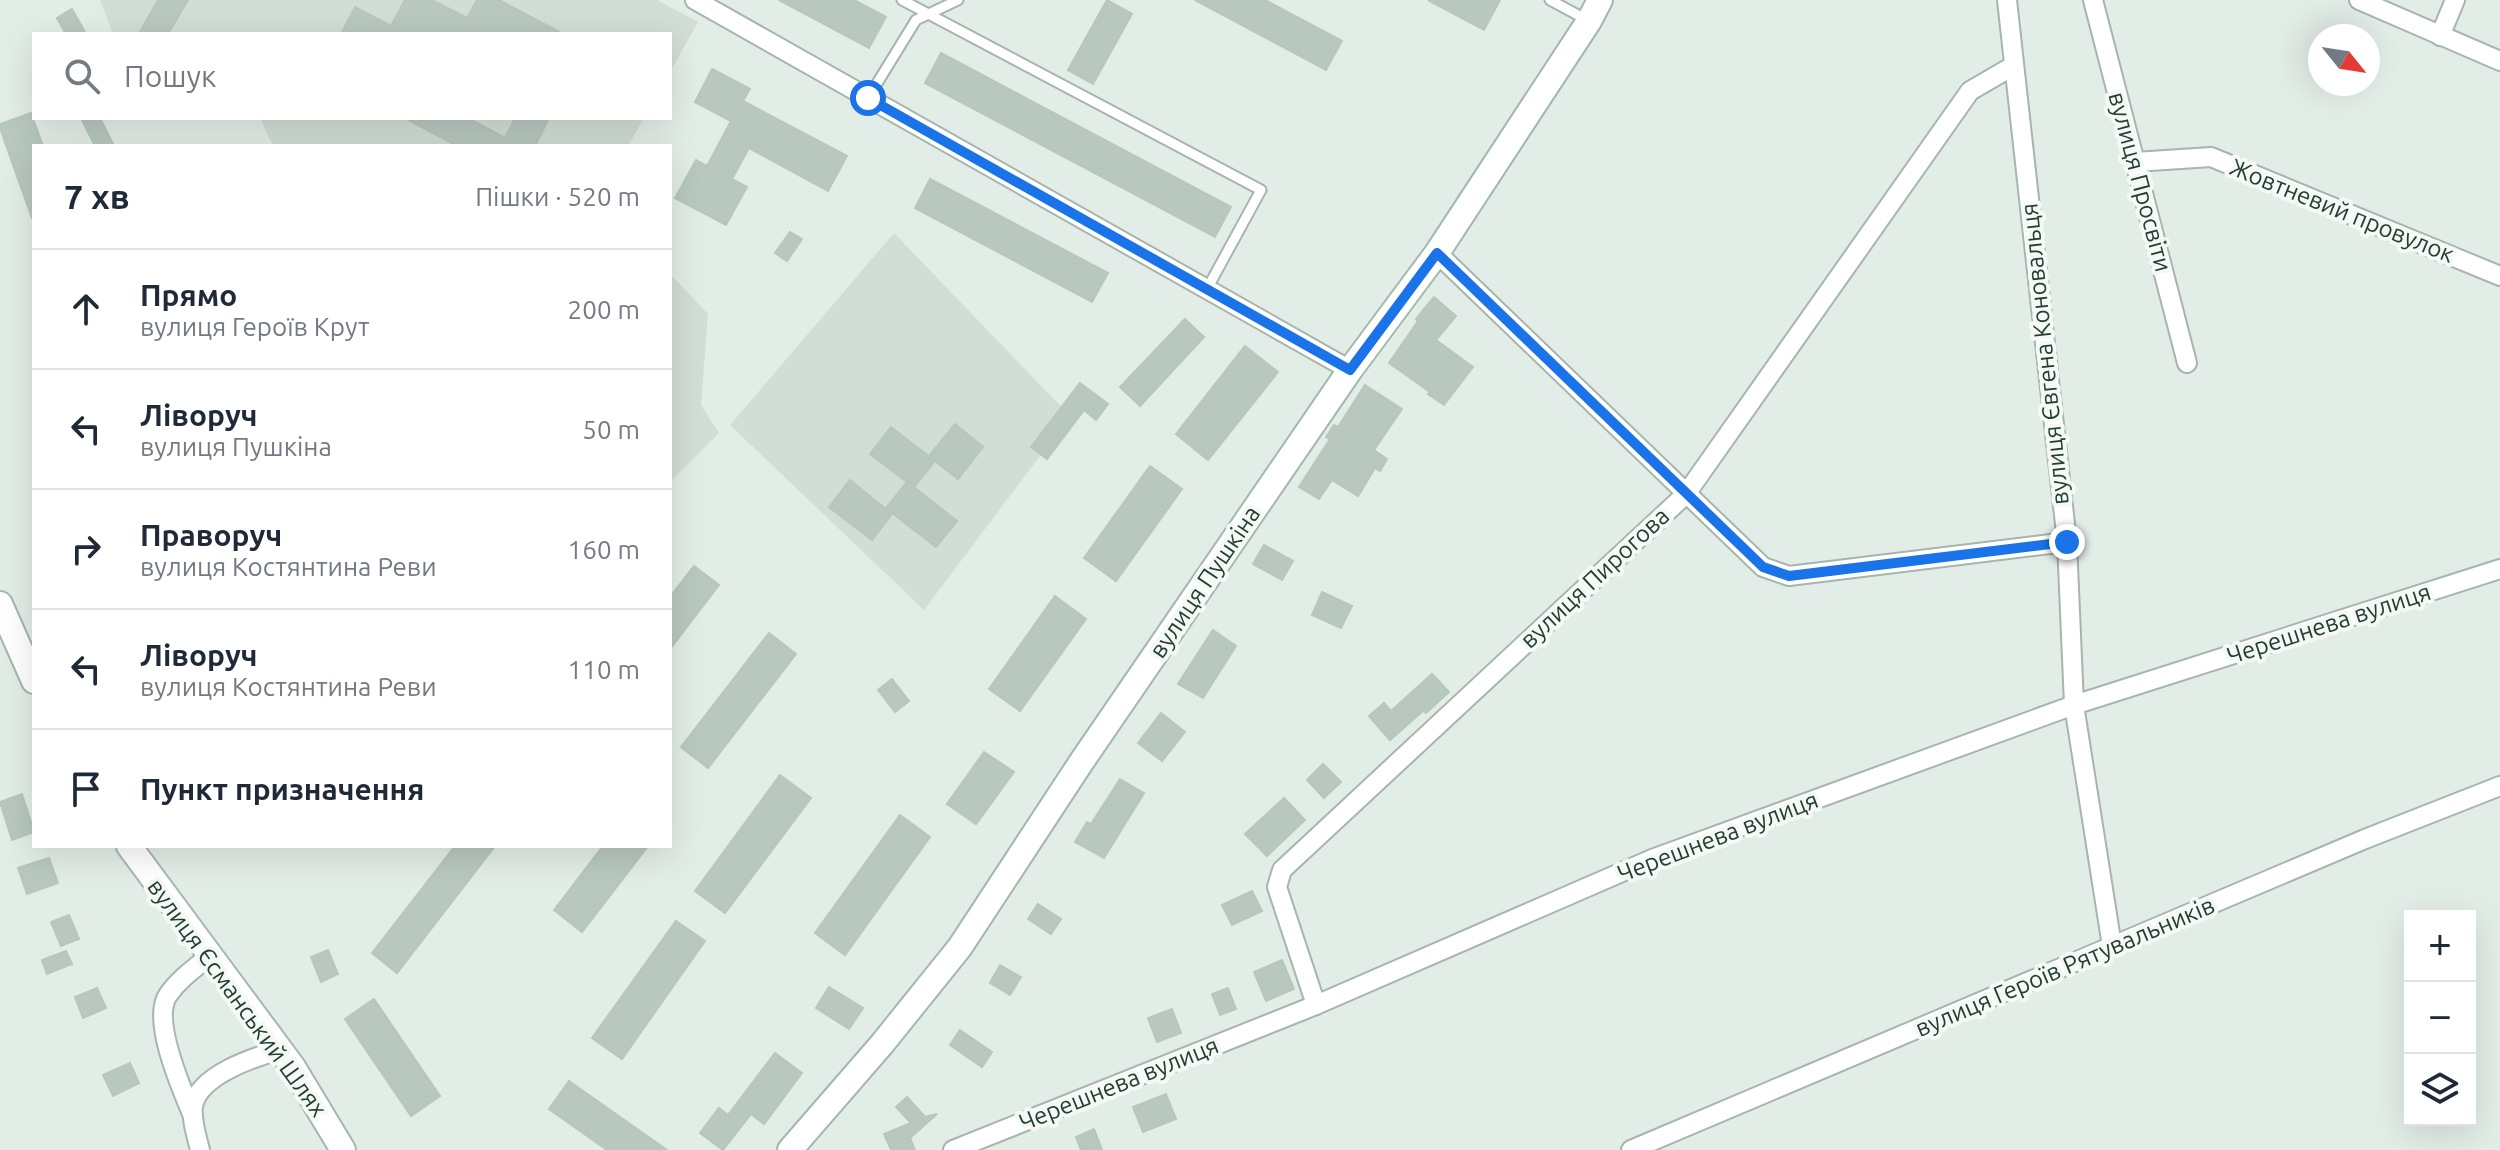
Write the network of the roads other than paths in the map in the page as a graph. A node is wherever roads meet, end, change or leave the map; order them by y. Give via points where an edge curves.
1 (695, 0) edge
2 (902, 0) edge
3 (958, 0) edge
4 (1550, 0) edge
5 (2007, 0) edge
6 (2093, 0) edge
7 (2359, 0) edge
8 (2455, 0) edge
9 (1595, 11) edge
10 (930, 14) junction
11 (2440, 36) junction
12 (2500, 61) edge
13 (2013, 66) junction
14 (868, 98) junction
15 (2135, 162) junction
16 (1437, 253) junction
17 (2500, 276) edge
18 (1207, 289) junction
19 (2187, 363) dead end
20 (1350, 370) junction
21 (1686, 494) junction
22 (2067, 542) junction
23 (2500, 569) edge
24 (0, 604) edge
25 (32, 676) edge
26 (2074, 705) junction
27 (2500, 786) edge
28 (130, 848) edge
29 (2112, 946) junction
30 (210, 956) junction
31 (1316, 1005) junction
32 (280, 1050) junction
33 (193, 1116) junction
34 (200, 1150) edge
35 (343, 1150) edge
36 (790, 1150) edge
37 (953, 1150) edge
38 (1631, 1150) edge

1 - 14 street
2 - 10 lane
3 - 10 lane
4 - 9 lane
5 - 13 street, вулиця Євгена Коновальця
6 - 15 street, вулиця Просвіти
7 - 11 street
8 - 11 street
9 - 16 street, вулиця Пушкіна
10 - 14 lane via 916,20
10 - 18 lane via 1261,190
11 - 12 street
13 - 21 street, вулиця Пирогова via 1970,91
13 - 22 street, вулиця Євгена Коновальця
14 - 18 street
15 - 17 street, Жовтневий провулок via 2211,157
15 - 19 street, вулиця Просвіти
16 - 20 street, вулиця Пушкіна
16 - 21 street
18 - 20 street
20 - 36 street, вулиця Пушкіна via 960,947
21 - 22 street via 1763,567 1789,576
21 - 31 street, вулиця Пирогова via 1282,870 1277,887
22 - 26 street, вулиця Євгена Коновальця
23 - 26 street, Черешнева вулиця
24 - 25 street
26 - 29 street, вулиця Євгена Коновальця
26 - 31 street, Черешнева вулиця via 1652,859
27 - 29 street, вулиця Героїв Рятувальників
28 - 30 street, вулиця Єсманський Шлях
29 - 38 street, вулиця Героїв Рятувальників
30 - 32 street, вулиця Єсманський Шлях
30 - 33 street via 165,998 163,1033
31 - 37 street, Черешнева вулиця
32 - 33 street via 229,1068 193,1102
32 - 35 street, вулиця Єсманський Шлях
33 - 34 street

